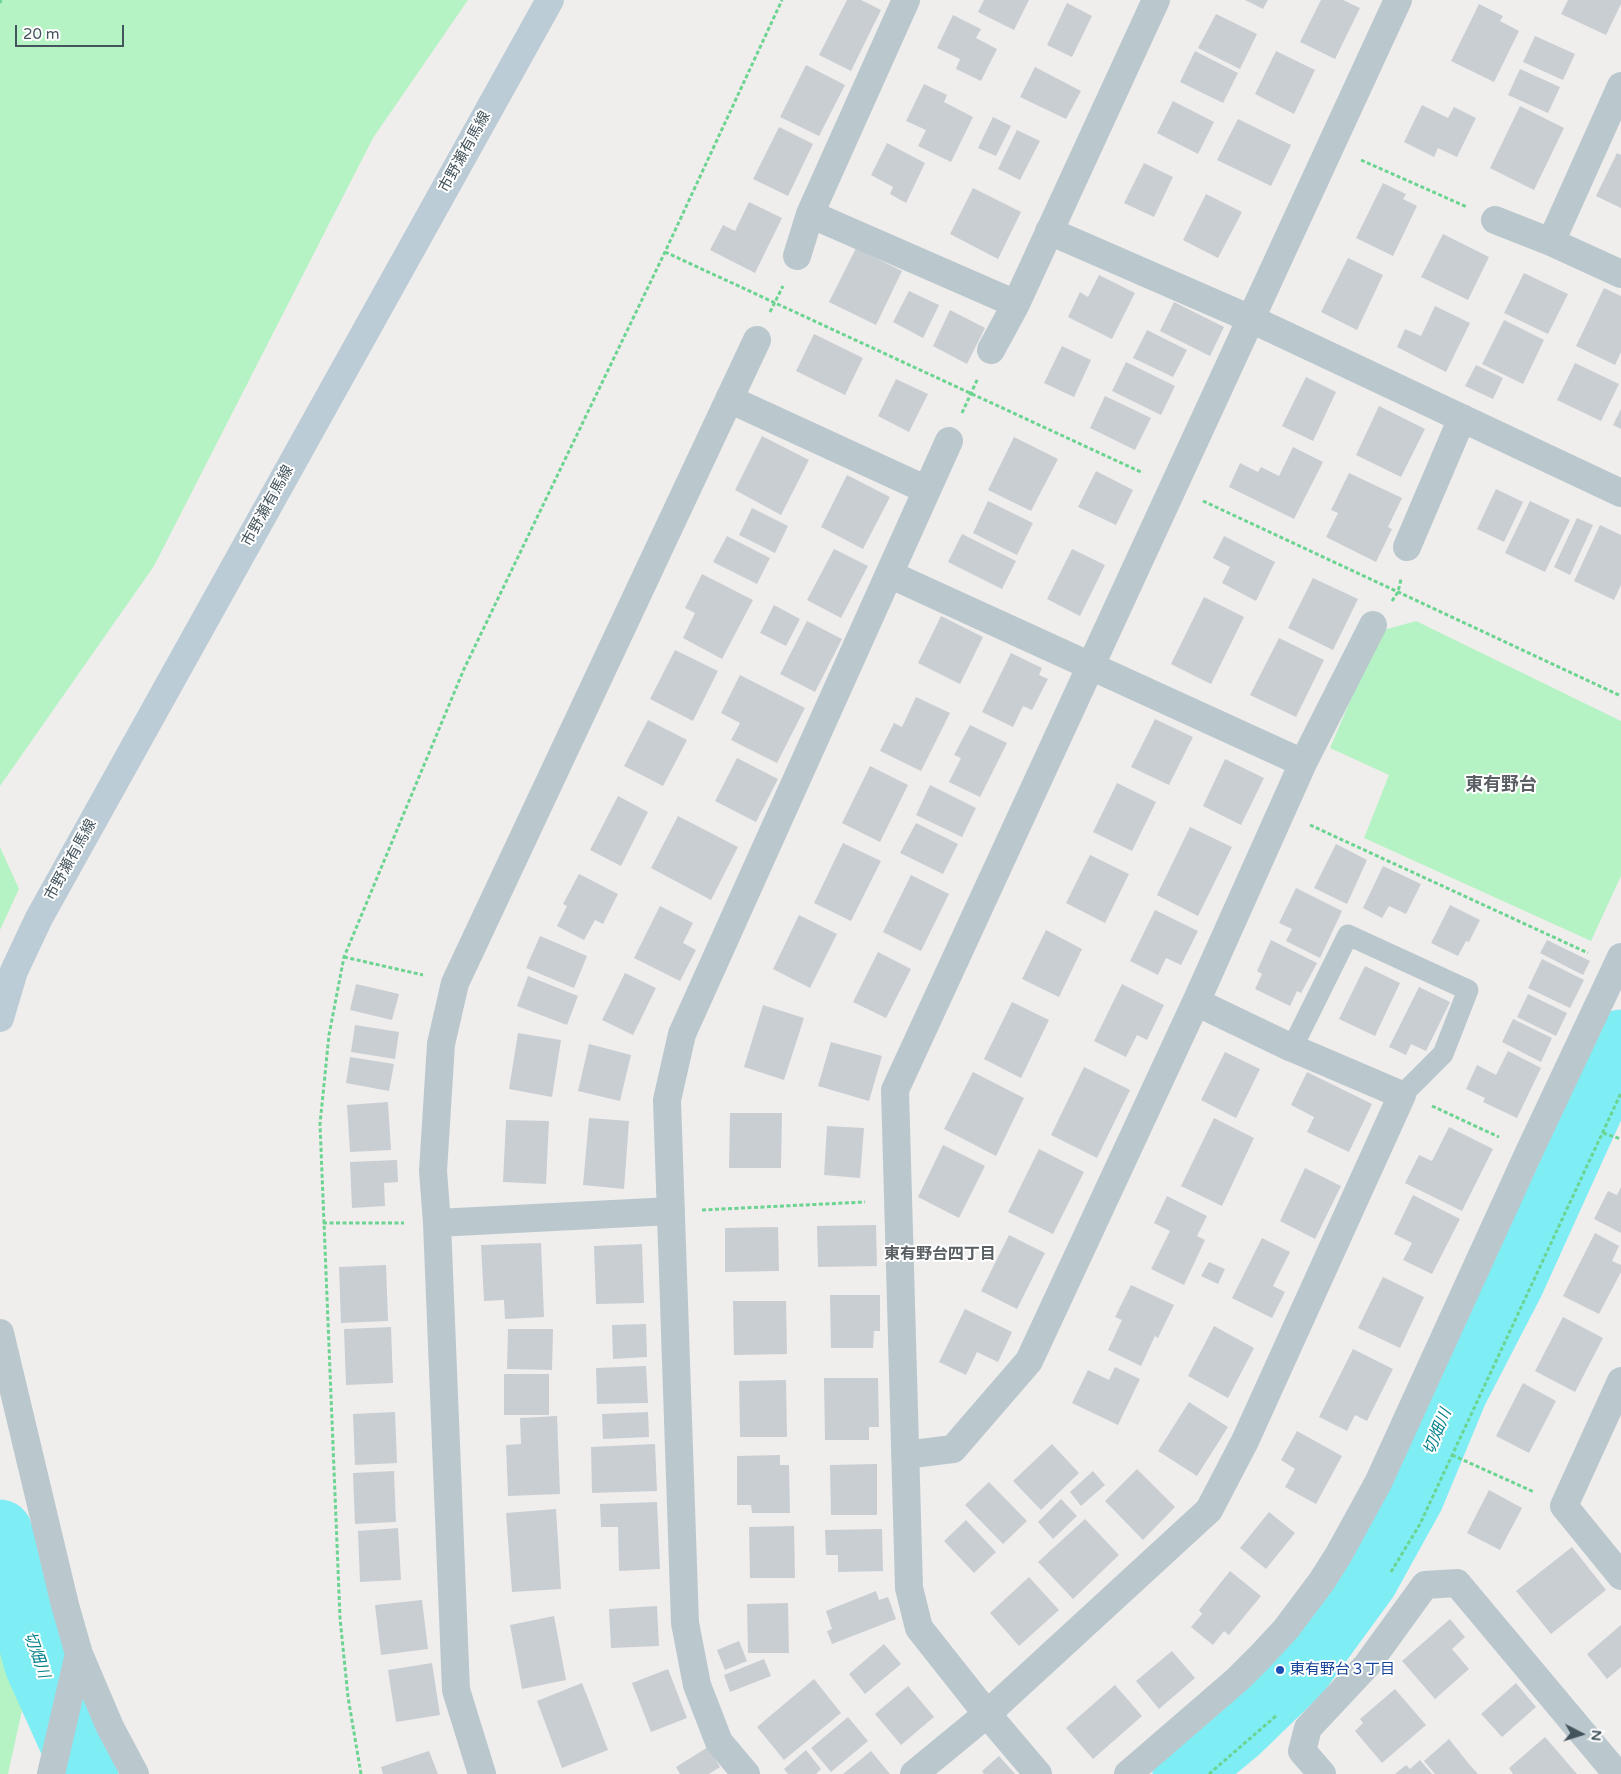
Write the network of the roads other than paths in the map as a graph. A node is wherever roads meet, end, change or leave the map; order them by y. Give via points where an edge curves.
1 (550, 0) edge
2 (906, 0) edge
3 (1156, 0) edge
4 (1398, 0) edge
5 (1621, 86) edge
6 (810, 214) junction
7 (1495, 220) road end
8 (1049, 231) junction
9 (1551, 242) junction
10 (797, 256) road end
11 (1621, 274) edge
12 (1016, 304) junction
13 (1251, 319) junction
14 (757, 340) road end
15 (991, 350) road end
16 (729, 398) junction
17 (1462, 418) junction
18 (948, 441) road end
19 (927, 490) junction
20 (1621, 493) edge
21 (1407, 547) road end
22 (889, 574) junction
23 (1374, 625) road end
24 (1091, 667) junction
25 (1303, 763) junction
26 (1619, 962) edge
27 (1196, 1002) junction
28 (0, 1018) edge
29 (1292, 1048) junction
30 (1402, 1095) junction
31 (671, 1211) junction
32 (437, 1222) junction
33 (0, 1333) edge
34 (1621, 1381) edge
35 (905, 1455) junction
36 (1621, 1576) edge
37 (79, 1656) junction
38 (987, 1714) junction
39 (54, 1762) edge
40 (135, 1774) edge
41 (482, 1774) edge
42 (746, 1774) edge
43 (914, 1774) edge
44 (1038, 1774) edge
45 (1128, 1774) edge
46 (1322, 1774) edge
47 (1617, 1774) edge

1 - 28 main road, 市野瀬有馬線 via 39,918 14,971
2 - 6 street
3 - 8 street
4 - 13 street
5 - 9 street
6 - 10 street
6 - 12 street
7 - 9 street
8 - 12 street
8 - 13 street
9 - 11 street
12 - 15 street
13 - 17 street
13 - 24 street
14 - 16 street
16 - 19 street
16 - 32 street via 455,983 441,1044 433,1171
17 - 20 street
17 - 21 street
18 - 19 street
19 - 22 street
22 - 24 street
22 - 31 street via 682,1034 667,1100
23 - 25 street
24 - 25 street
24 - 35 street via 895,1090
25 - 27 street
26 - 45 street via 1354,1529 1322,1581 1286,1629 1238,1679
27 - 29 street
27 - 35 street via 1029,1361 953,1449
29 - 30 street
29 - 30 lane via 1348,935 1468,990 1443,1054
30 - 38 street via 1245,1441 1209,1510
31 - 32 street
31 - 42 street via 685,1622 697,1684 719,1742
32 - 41 street via 456,1690
33 - 37 street
34 - 36 street via 1564,1506
35 - 38 street via 909,1588 919,1628
37 - 39 street
37 - 40 street
38 - 43 street
38 - 44 street
46 - 47 street via 1302,1751 1308,1728 1367,1665 1425,1585 1458,1583

